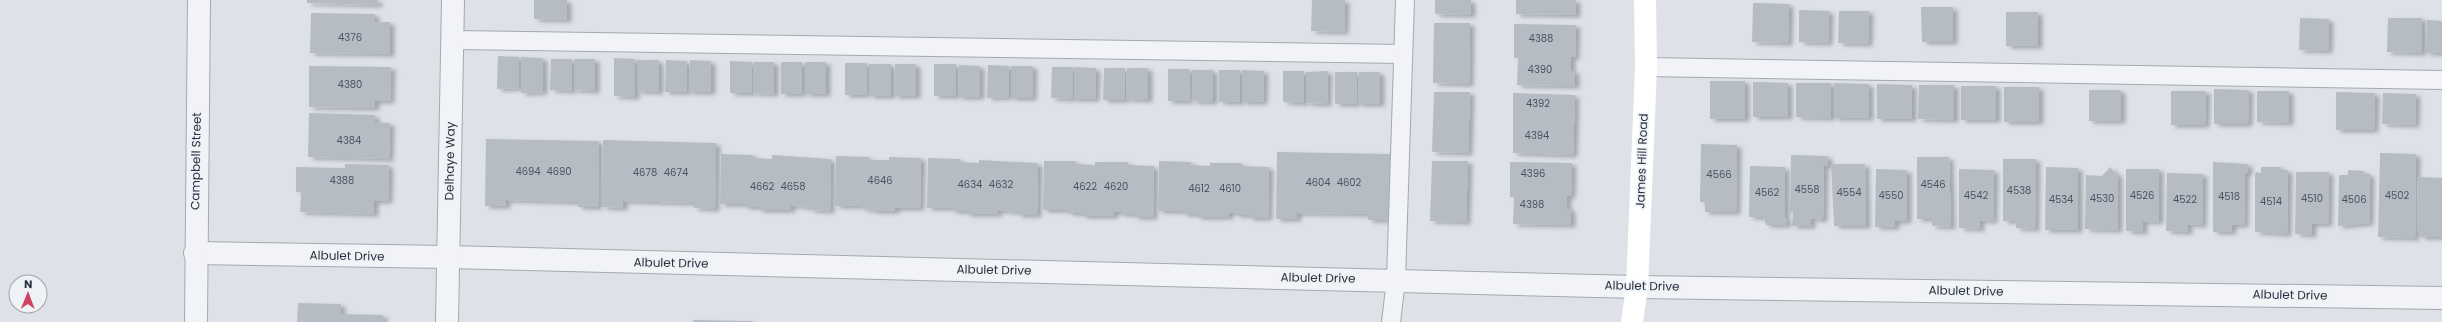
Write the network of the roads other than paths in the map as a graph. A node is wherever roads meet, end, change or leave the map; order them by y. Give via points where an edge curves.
1 (199, 0) edge
2 (453, 0) edge
3 (1405, 0) edge
4 (1645, 0) edge
5 (453, 40) junction
6 (1403, 54) junction
7 (1646, 67) junction
8 (2442, 80) edge
9 (195, 254) junction
10 (448, 257) junction
11 (1396, 280) junction
12 (1637, 286) junction
13 (2442, 298) edge
14 (196, 322) edge
15 (447, 322) edge
16 (1391, 322) edge
17 (1632, 322) edge

1 - 9 street, Campbell Street
2 - 5 street, Delhaye Way
3 - 6 lane
4 - 7 street, James Hill Road
5 - 6 lane
5 - 10 street, Delhaye Way
6 - 11 lane
7 - 8 lane
7 - 12 street, James Hill Road
9 - 10 street, Albulet Drive
9 - 14 street, Campbell Street
10 - 11 street, Albulet Drive
10 - 15 street, Delhaye Way
11 - 12 street, Albulet Drive
11 - 16 lane
12 - 13 street, Albulet Drive
12 - 17 street, James Hill Road

